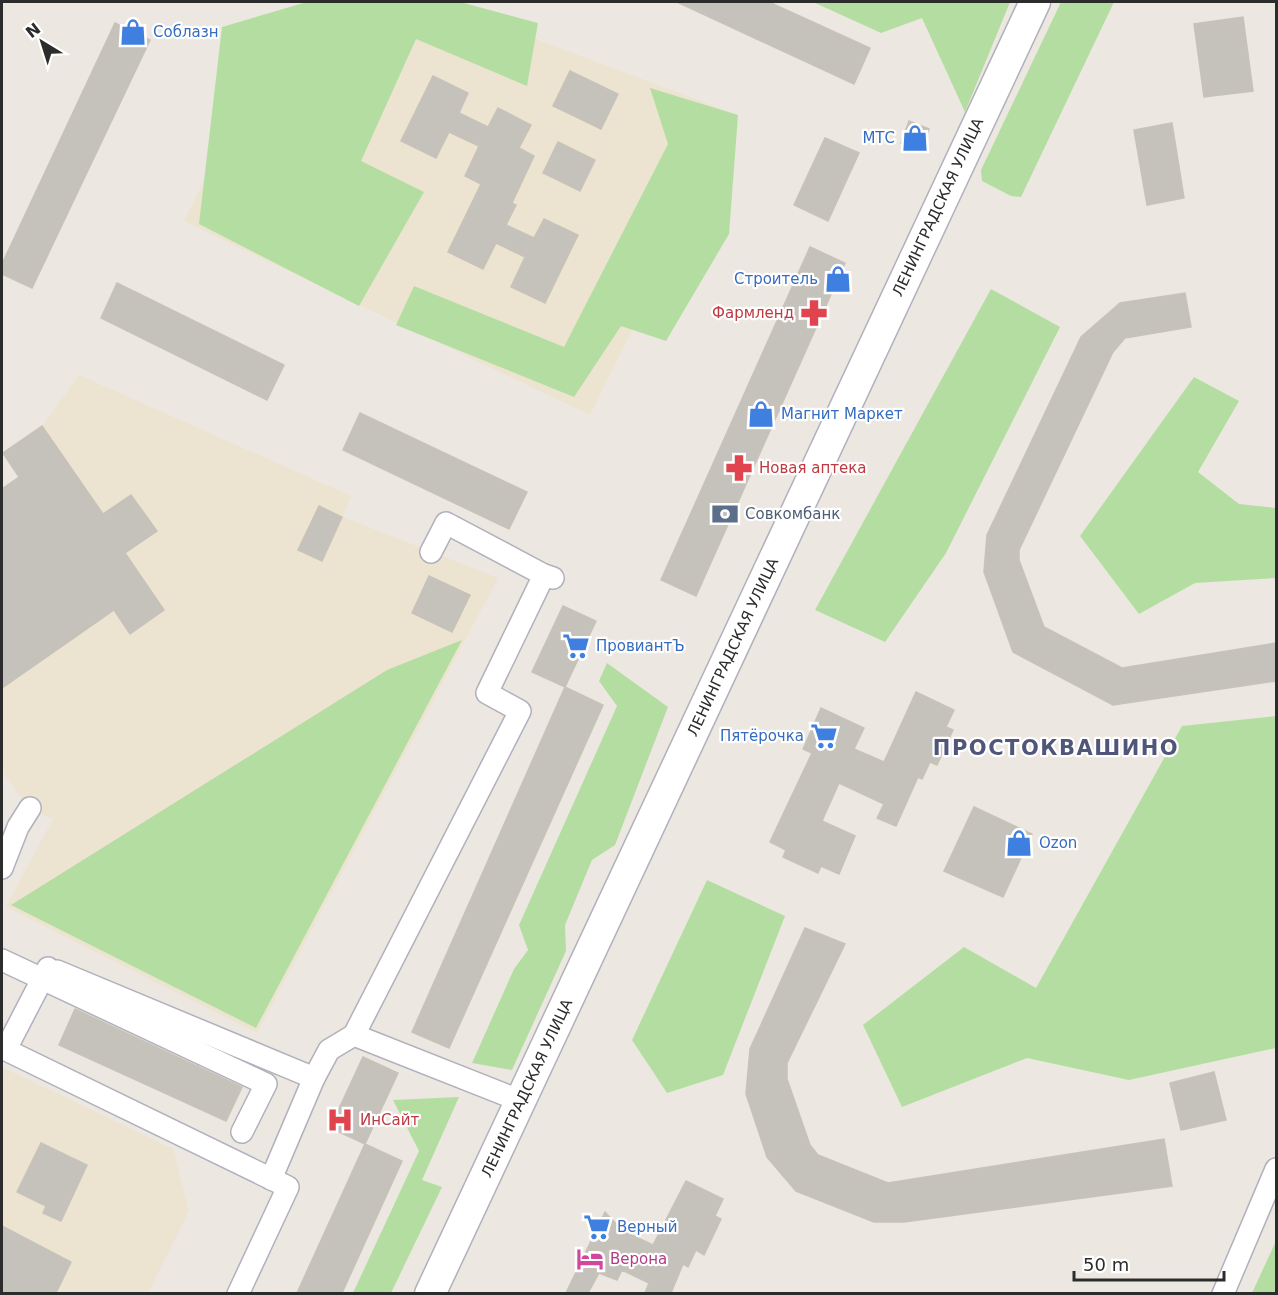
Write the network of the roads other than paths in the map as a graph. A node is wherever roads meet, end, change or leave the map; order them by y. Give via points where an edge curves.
1 (1035, 2) edge
2 (431, 552) dead end
3 (30, 808) dead end
4 (2, 868) edge
5 (2, 948) edge
6 (2, 960) edge
7 (45, 974) junction
8 (354, 1035) junction
9 (4, 1048) edge
10 (314, 1078) junction
11 (520, 1101) junction
12 (242, 1131) dead end
13 (271, 1179) junction
14 (1274, 1181) edge
15 (238, 1293) edge
16 (430, 1293) edge
17 (1223, 1293) edge

1 - 11 main road, ЛЕНИНГРАДСКАЯ УЛИЦА
2 - 8 street via 446,523 549,577 487,693 520,711
3 - 4 street
5 - 7 street
6 - 7 street
7 - 9 street
7 - 10 street
7 - 12 street via 266,1084
8 - 10 street via 329,1050
8 - 11 street
9 - 13 street
10 - 13 street
11 - 16 main road, ЛЕНИНГРАДСКАЯ УЛИЦА
13 - 15 street via 288,1187
14 - 17 street

